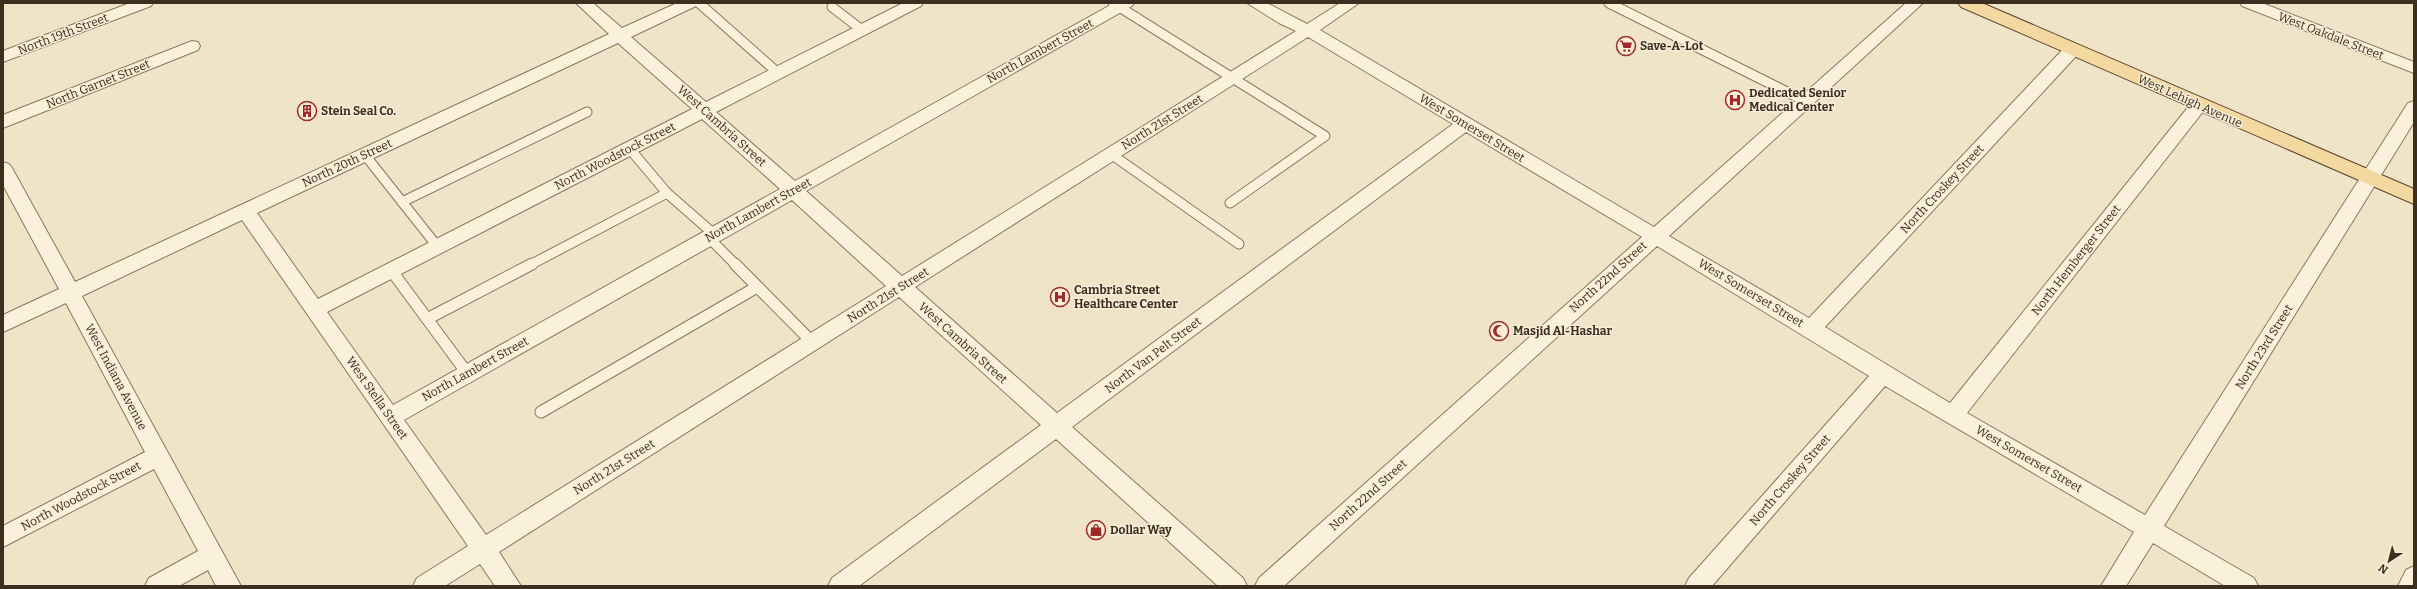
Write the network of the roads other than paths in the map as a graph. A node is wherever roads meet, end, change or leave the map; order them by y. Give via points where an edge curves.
1 (145, 3) edge
2 (584, 3) edge
3 (690, 3) edge
4 (699, 3) edge
5 (915, 3) edge
6 (1255, 3) edge
7 (1351, 3) edge
8 (1609, 3) edge
9 (1915, 3) edge
10 (1967, 3) edge
11 (2248, 3) edge
12 (1119, 4) edge
13 (832, 7) dead end
14 (862, 30) junction
15 (1308, 30) junction
16 (620, 36) junction
17 (192, 46) dead end
18 (2073, 49) junction
19 (3, 57) edge
20 (2414, 68) edge
21 (778, 73) junction
22 (1232, 78) junction
23 (1805, 101) junction
24 (2199, 105) junction
25 (2414, 107) edge
26 (704, 110) junction
27 (587, 112) dead end
28 (3, 122) edge
29 (1465, 124) junction
30 (629, 148) junction
31 (1111, 154) junction
32 (365, 155) junction
33 (3, 168) edge
34 (2371, 178) junction
35 (794, 190) junction
36 (667, 193) junction
37 (2414, 197) edge
38 (402, 202) junction
39 (1230, 203) dead end
40 (246, 210) junction
41 (1654, 235) junction
42 (712, 236) junction
43 (1239, 244) dead end
44 (437, 246) junction
45 (390, 270) junction
46 (901, 286) junction
47 (757, 287) junction
48 (70, 292) junction
49 (315, 309) junction
50 (427, 319) junction
51 (3, 324) edge
52 (1811, 329) junction
53 (812, 342) junction
54 (467, 373) junction
55 (1883, 374) junction
56 (541, 412) dead end
57 (1953, 415) junction
58 (390, 417) junction
59 (1057, 426) junction
60 (158, 456) junction
61 (2149, 528) junction
62 (3, 537) edge
63 (484, 549) junction
64 (212, 555) junction
65 (2414, 577) edge
66 (157, 586) edge
67 (229, 586) edge
68 (425, 586) edge
69 (510, 586) edge
70 (840, 586) edge
71 (1235, 586) edge
72 (1267, 586) edge
73 (1697, 586) edge
74 (2113, 586) edge
75 (2246, 586) edge
76 (2410, 586) edge

1 - 19 street, North 19th Street
2 - 16 street, West Cambria Street
3 - 16 street, North 20th Street
4 - 21 lane
5 - 14 street, North Woodstock Street
6 - 15 street, West Somerset Street
7 - 15 street, North 21st Street
8 - 23 lane
9 - 23 street, North 22nd Street
10 - 18 main road, West Lehigh Avenue
11 - 20 street, West Oakdale Street
12 - 22 lane
12 - 35 street, North Lambert Street
13 - 14 lane
14 - 21 street, North Woodstock Street
15 - 22 street, North 21st Street
15 - 29 street, West Somerset Street
16 - 26 street, West Cambria Street
16 - 32 street, North 20th Street
17 - 28 street, North Garnet Street
18 - 24 main road, West Lehigh Avenue
18 - 52 street, North Croskey Street
21 - 26 street, North Woodstock Street
22 - 31 street, North 21st Street
22 - 39 lane via 1325,136
23 - 41 street, North 22nd Street
24 - 34 main road, West Lehigh Avenue
24 - 57 street, North Hemberger Street
25 - 34 street, North 23rd Street
26 - 30 street, North Woodstock Street
26 - 35 street, West Cambria Street
27 - 38 lane
29 - 41 street, West Somerset Street
29 - 59 street, North Van Pelt Street
30 - 36 lane
30 - 44 street, North Woodstock Street
31 - 43 lane
31 - 46 street, North 21st Street
32 - 38 lane
32 - 40 street, North 20th Street
33 - 48 street, West Indiana Avenue
34 - 37 main road, West Lehigh Avenue
34 - 61 street, North 23rd Street
35 - 42 street, North Lambert Street
35 - 46 street, West Cambria Street
36 - 42 lane
36 - 50 lane
38 - 44 lane
40 - 48 street, North 20th Street
40 - 49 street, West Stella Street
41 - 52 street, West Somerset Street
41 - 72 street, North 22nd Street
42 - 47 lane
42 - 54 street, North Lambert Street
44 - 45 street, North Woodstock Street
45 - 49 street, North Woodstock Street
45 - 50 lane
46 - 53 street, North 21st Street
46 - 59 street, West Cambria Street
47 - 53 lane
47 - 56 lane
48 - 51 street, North 20th Street
48 - 60 street, West Indiana Avenue
49 - 58 street, West Stella Street
50 - 54 lane
52 - 55 street, West Somerset Street
53 - 63 street, North 21st Street
54 - 58 street, North Lambert Street
55 - 57 street, West Somerset Street
55 - 73 street, North Croskey Street
57 - 61 street, West Somerset Street
58 - 63 street, West Stella Street
59 - 70 street, North Van Pelt Street
59 - 71 street, West Cambria Street
60 - 62 street, North Woodstock Street
60 - 64 street, West Indiana Avenue
61 - 74 street, North 23rd Street
61 - 75 street, West Somerset Street
63 - 68 street, North 21st Street
63 - 69 street, West Stella Street
64 - 66 street
64 - 67 street, West Indiana Avenue
65 - 76 street

